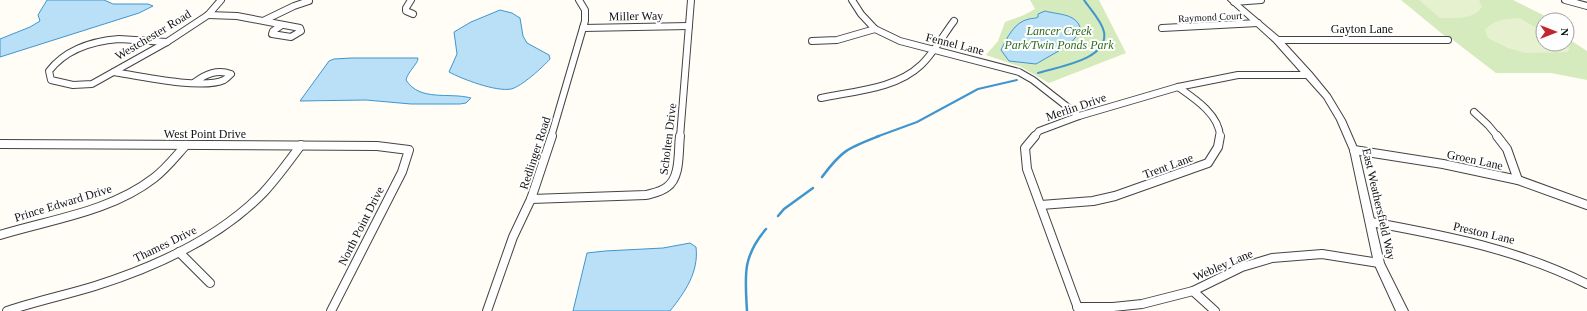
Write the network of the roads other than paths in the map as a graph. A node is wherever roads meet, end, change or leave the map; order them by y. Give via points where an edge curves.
1 (221, 0) edge
2 (412, 0) edge
3 (579, 0) edge
4 (691, 0) edge
5 (852, 0) edge
6 (1261, 0) edge
7 (1565, 0) edge
8 (309, 1) dead end
9 (1232, 1) edge
10 (1587, 6) edge
11 (413, 14) dead end
12 (208, 15) junction
13 (265, 20) junction
14 (954, 21) dead end
15 (1258, 23) junction
16 (282, 25) dead end
17 (688, 26) junction
18 (583, 28) junction
19 (1162, 28) dead end
20 (875, 29) junction
21 (1277, 40) junction
22 (1448, 40) dead end
23 (812, 41) dead end
24 (167, 42) junction
25 (933, 50) junction
26 (114, 72) junction
27 (1309, 75) junction
28 (195, 82) junction
29 (1178, 87) junction
30 (821, 98) dead end
31 (1474, 112) dead end
32 (1079, 116) junction
33 (0, 144) edge
34 (186, 145) junction
35 (301, 145) junction
36 (409, 150) joint
37 (1354, 150) junction
38 (1518, 180) junction
39 (531, 200) junction
40 (1041, 205) junction
41 (1587, 205) edge
42 (1371, 222) junction
43 (0, 235) edge
44 (179, 252) junction
45 (1379, 263) junction
46 (210, 283) dead end
47 (1587, 284) edge
48 (1193, 291) junction
49 (1078, 309) edge
50 (7, 311) edge
51 (332, 311) edge
52 (487, 311) edge
53 (1215, 311) edge
54 (1402, 311) edge

1 - 12 street, Westchester Road
2 - 11 street via 406,11
3 - 18 street, Redlinger Road via 584,5 586,13
4 - 17 street, Scholten Drive
5 - 20 street, Fennel Lane
6 - 9 street
7 - 10 street
8 - 13 street
9 - 15 street, East Weathersfield Way
12 - 13 street
12 - 24 street, Westchester Road
13 - 16 street
14 - 25 street
15 - 19 street, Raymond Court
15 - 21 street, East Weathersfield Way
17 - 18 street, Miller Way
17 - 39 street, Scholten Drive via 684,98 674,181 662,190 634,196
18 - 39 street, Redlinger Road via 551,143
20 - 23 street via 838,40
20 - 25 street, Fennel Lane via 900,41
21 - 22 street, Gayton Lane
21 - 27 street, East Weathersfield Way
24 - 26 street, Westchester Road
24 - 26 street, Westchester Road via 127,38 99,42 75,50 49,71 51,80 74,85 92,84
25 - 30 street via 923,64 911,74 880,86
25 - 32 street, Fennel Lane via 1019,72
26 - 28 street via 165,81
27 - 29 street, Merlin Drive via 1238,75
27 - 37 street, East Weathersfield Way via 1341,120
28 - 28 street via 212,72 231,74 230,78 219,82
29 - 32 street, Merlin Drive
29 - 40 street, Trent Lane via 1199,102 1217,126 1221,140 1208,163 1116,196 1093,201
31 - 38 street via 1488,124 1507,150
32 - 40 street, Merlin Drive via 1039,131 1025,148 1027,170
33 - 34 street, West Point Drive
34 - 35 street, West Point Drive
34 - 43 street, Prince Edward Drive via 154,178 128,194 94,208
35 - 36 street, West Point Drive via 377,146
35 - 44 street, Thames Drive via 270,186 245,209 215,232
36 - 51 street, North Point Drive via 402,172
37 - 38 street, Groen Lane via 1443,164
37 - 42 street, East Weathersfield Way
38 - 41 street, Groen Lane
39 - 52 street, Redlinger Road via 513,238
40 - 49 street, Merlin Drive
42 - 45 street, East Weathersfield Way
42 - 47 street, Preston Lane via 1478,243 1519,254 1564,271
44 - 46 street
44 - 50 street, Thames Drive via 94,286
45 - 48 street, Webley Lane via 1322,254 1272,258 1242,267
45 - 54 street, East Weathersfield Way
48 - 49 street, Webley Lane via 1142,304
48 - 53 street

